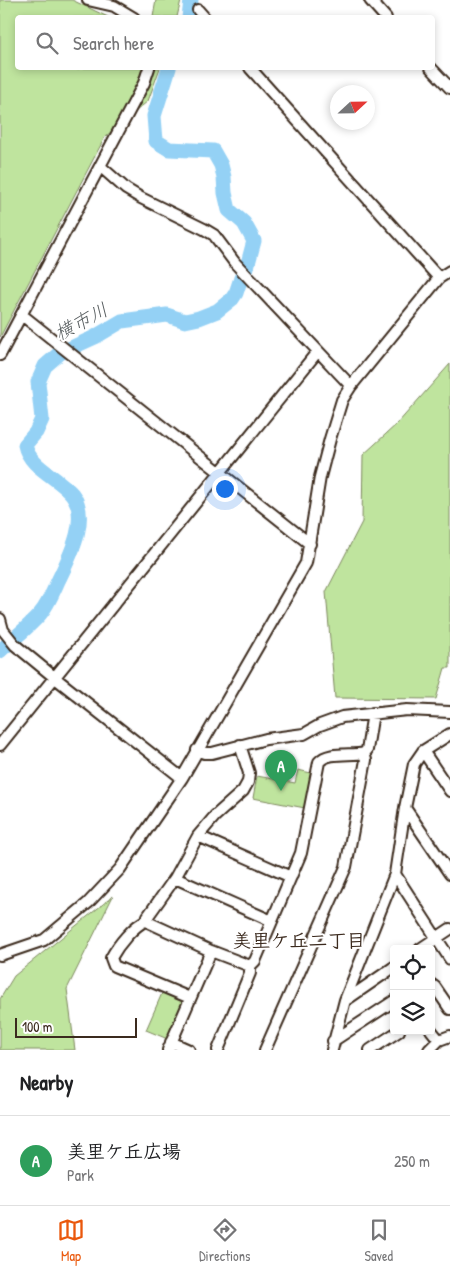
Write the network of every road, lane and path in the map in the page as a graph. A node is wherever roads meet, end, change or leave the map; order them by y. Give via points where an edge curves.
1 (88, 0) edge
2 (370, 0) edge
3 (129, 15) edge
4 (383, 15) edge
5 (148, 70) edge
6 (252, 70) edge
7 (433, 70) edge
8 (450, 88) edge
9 (100, 166) junction
10 (450, 271) edge
11 (439, 278) junction
12 (22, 315) junction
13 (318, 351) junction
14 (0, 355) edge
15 (351, 386) junction
16 (219, 472) junction
17 (310, 544) junction
18 (2, 625) edge
19 (54, 677) junction
20 (450, 712) edge
21 (373, 713) junction
22 (450, 734) edge
23 (0, 744) edge
24 (240, 745) junction
25 (197, 750) junction
26 (423, 751) junction
27 (364, 753) junction
28 (182, 778) junction
29 (450, 791) edge
30 (405, 808) junction
31 (198, 836) junction
32 (395, 874) junction
33 (450, 874) edge
34 (291, 877) junction
35 (175, 878) junction
36 (147, 920) junction
37 (272, 921) junction
38 (450, 929) edge
39 (436, 938) junction
40 (426, 945) edge
41 (211, 951) junction
42 (0, 955) edge
43 (450, 959) edge
44 (250, 966) junction
45 (390, 970) edge
46 (435, 987) edge
47 (190, 998) junction
48 (345, 1000) junction
49 (390, 1004) edge
50 (450, 1009) edge
51 (393, 1035) edge
52 (435, 1035) edge
53 (450, 1036) edge
54 (439, 1040) junction
55 (170, 1046) edge
56 (333, 1046) edge
57 (189, 1050) edge
58 (218, 1050) edge
59 (265, 1050) edge
60 (370, 1050) edge
61 (429, 1050) edge

1 - 3 street via 114,6
2 - 4 street
5 - 9 street
6 - 11 street
7 - 8 street
9 - 12 street
9 - 13 street via 126,189 214,235 235,263
10 - 11 street
11 - 15 street
12 - 14 street
12 - 16 street
13 - 15 street
13 - 16 street
15 - 17 street via 342,400 320,477
16 - 17 street
16 - 19 street
17 - 25 street via 306,563
18 - 19 street via 16,645
19 - 23 street
19 - 28 street
20 - 21 street via 407,710
21 - 24 street via 342,717 296,736
21 - 27 street
22 - 26 street
24 - 25 street via 212,753
24 - 31 street via 249,773 248,782
25 - 28 street
26 - 29 street
26 - 30 street via 414,764
27 - 34 street via 329,756 319,762 305,838
27 - 59 street via 366,760 346,868
28 - 42 street via 120,869 88,903 44,940
30 - 32 street
30 - 33 street
31 - 34 street
31 - 35 street
32 - 39 street
32 - 48 street
34 - 37 street
35 - 36 street
35 - 37 street
36 - 41 street
36 - 47 street via 140,923 115,951 111,958 114,966
37 - 44 street
38 - 39 street
39 - 40 street
39 - 43 street
41 - 44 street
41 - 47 street
44 - 58 street
45 - 48 street
46 - 50 street
47 - 55 street
48 - 56 street
49 - 56 street
51 - 60 street
52 - 54 street
53 - 54 street
54 - 61 street
55 - 57 street

